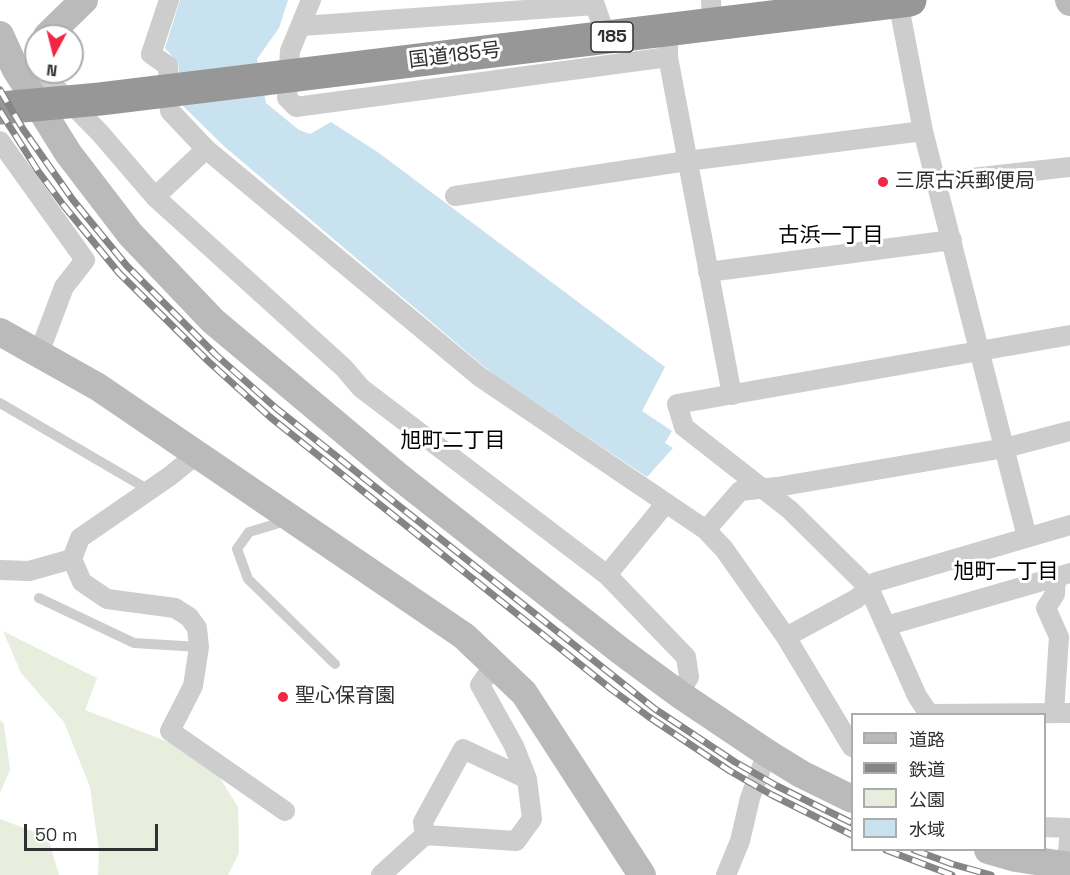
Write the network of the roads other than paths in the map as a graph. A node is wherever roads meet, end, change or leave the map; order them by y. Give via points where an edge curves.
1 (84, 0) edge
2 (169, 0) edge
3 (311, 0) edge
4 (904, 1) edge
5 (712, 11) edge
6 (59, 24) edge
7 (302, 26) junction
8 (0, 35) edge
9 (606, 38) junction
10 (668, 43) junction
11 (24, 59) edge
12 (15, 68) junction
13 (0, 108) edge
14 (923, 131) junction
15 (0, 141) edge
16 (206, 149) junction
17 (687, 161) junction
18 (1070, 167) edge
19 (936, 182) junction
20 (455, 196) dead end
21 (155, 197) junction
22 (952, 240) junction
23 (708, 272) junction
24 (0, 332) edge
25 (1070, 335) edge
26 (980, 351) junction
27 (39, 352) junction
28 (732, 396) junction
29 (0, 404) edge
30 (1070, 431) edge
31 (1005, 448) junction
32 (197, 454) junction
33 (762, 488) junction
34 (149, 490) junction
35 (666, 503) junction
36 (292, 519) junction
37 (1070, 525) edge
38 (706, 530) junction
39 (1028, 537) junction
40 (72, 559) junction
41 (0, 570) edge
42 (607, 574) junction
43 (1063, 575) edge
44 (869, 588) junction
45 (39, 598) dead end
46 (886, 626) junction
47 (1064, 636) edge
48 (786, 637) junction
49 (199, 647) junction
50 (335, 664) dead end
51 (494, 665) junction
52 (679, 694) junction
53 (1062, 712) edge
54 (928, 713) edge
55 (996, 713) edge
56 (851, 745) edge
57 (767, 753) junction
58 (527, 779) junction
59 (851, 799) edge
60 (285, 811) dead end
61 (1046, 827) edge
62 (426, 835) junction
63 (994, 851) edge
64 (1067, 869) edge
65 (381, 875) edge
66 (642, 875) edge
67 (726, 875) edge

1 - 6 street
2 - 16 street via 151,54 168,66 170,111
3 - 7 street
4 - 5 highway, 国道185号 / 185
4 - 14 street
5 - 10 highway, 国道185号 / 185
7 - 9 street via 595,5
7 - 10 street via 290,51 287,98 296,107
8 - 12 street
9 - 10 highway, 国道185号 / 185
9 - 13 highway, 国道185号 / 185
10 - 17 street
11 - 12 street
12 - 21 street via 53,86
12 - 52 street via 68,153 130,234 213,321 398,476
14 - 17 street
14 - 19 street
15 - 27 street via 86,260 64,287
16 - 21 street
16 - 35 street via 480,377
17 - 20 street
17 - 23 street
18 - 19 street
19 - 22 street
21 - 42 street via 344,368 361,388
22 - 23 street
22 - 26 street
23 - 28 street
24 - 27 street
25 - 26 street
26 - 28 street
26 - 31 street
27 - 32 street
28 - 33 street via 677,404 684,427
29 - 34 lane
30 - 31 street
31 - 33 street
31 - 39 street
32 - 34 street
32 - 36 street
33 - 38 street via 740,491
33 - 44 street via 790,510
34 - 40 street via 80,538
35 - 38 street
35 - 42 street
36 - 50 lane via 249,532 237,549 248,579
36 - 51 street via 464,636
37 - 39 street
38 - 48 street via 724,549
39 - 44 street via 876,582
40 - 41 street via 29,571
40 - 49 street via 82,582 107,599 175,608 189,617 197,628
42 - 52 street via 686,657 688,677
43 - 46 street
43 - 47 street via 1046,608
44 - 46 street
44 - 48 street
45 - 49 lane via 134,643
46 - 54 street
47 - 53 street
48 - 56 street
49 - 60 street via 193,686 170,731
51 - 58 street via 480,685 514,746
51 - 66 street via 525,693
52 - 57 street
53 - 55 street
57 - 59 street
57 - 67 street
58 - 62 street via 532,819 516,841
58 - 62 street via 463,749 423,822
61 - 64 street via 1070,828
62 - 65 street
63 - 64 street

